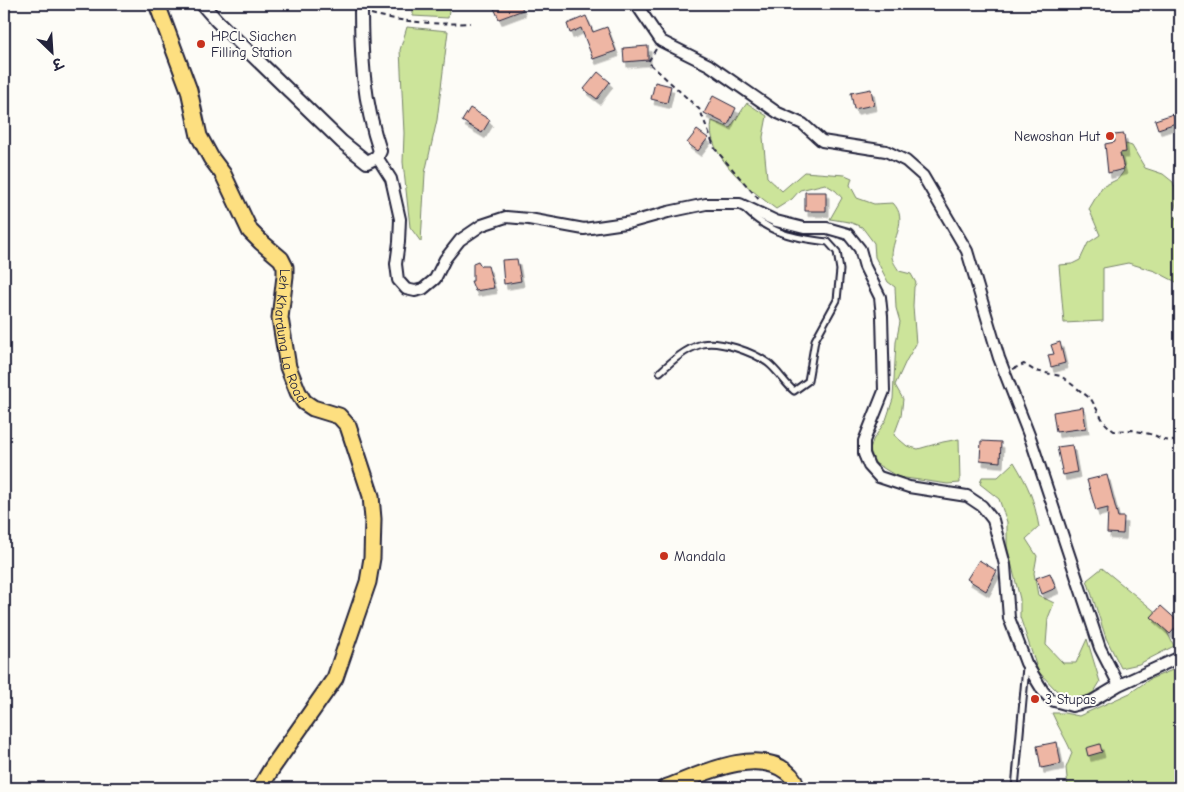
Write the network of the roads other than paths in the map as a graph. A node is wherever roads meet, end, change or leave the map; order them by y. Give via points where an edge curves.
1 (157, 4) edge
2 (202, 4) edge
3 (636, 4) edge
4 (361, 8) edge
5 (378, 157) junction
6 (740, 204) junction
7 (660, 372) dead end
8 (1180, 657) edge
9 (1026, 663) junction
10 (1119, 685) junction
11 (260, 788) edge
12 (665, 788) edge
13 (794, 788) edge
14 (1015, 788) edge

1 - 11 main road, Leh Khardung La Road via 189,90 199,136 223,174 250,230 281,259 285,267 280,318 288,367 298,392 304,402 339,416 348,426 371,496 372,558 368,582 335,678
2 - 5 street via 342,142 367,162
3 - 10 street via 661,41 709,65 778,113 802,124 822,141 886,151 906,161 923,176 967,251 1004,372 1031,440 1100,648
4 - 5 street via 361,57 366,98 380,151
5 - 6 street via 391,178 400,220 396,264 398,280 406,289 415,291 435,279 460,240 482,225 506,217 584,229 632,222 706,204
6 - 7 lane via 758,222 778,232 828,242 836,252 840,270 837,300 815,340 808,381 794,392 769,363 726,345 702,344 680,355
6 - 9 street via 776,222 848,234 860,249 880,297 884,353 884,390 864,441 864,454 879,477 909,487 968,496 993,520 1005,565 1009,618
8 - 10 street
9 - 10 street via 1051,700 1072,706 1092,701
9 - 14 lane
12 - 13 main road via 721,767 745,762 781,767 791,775

